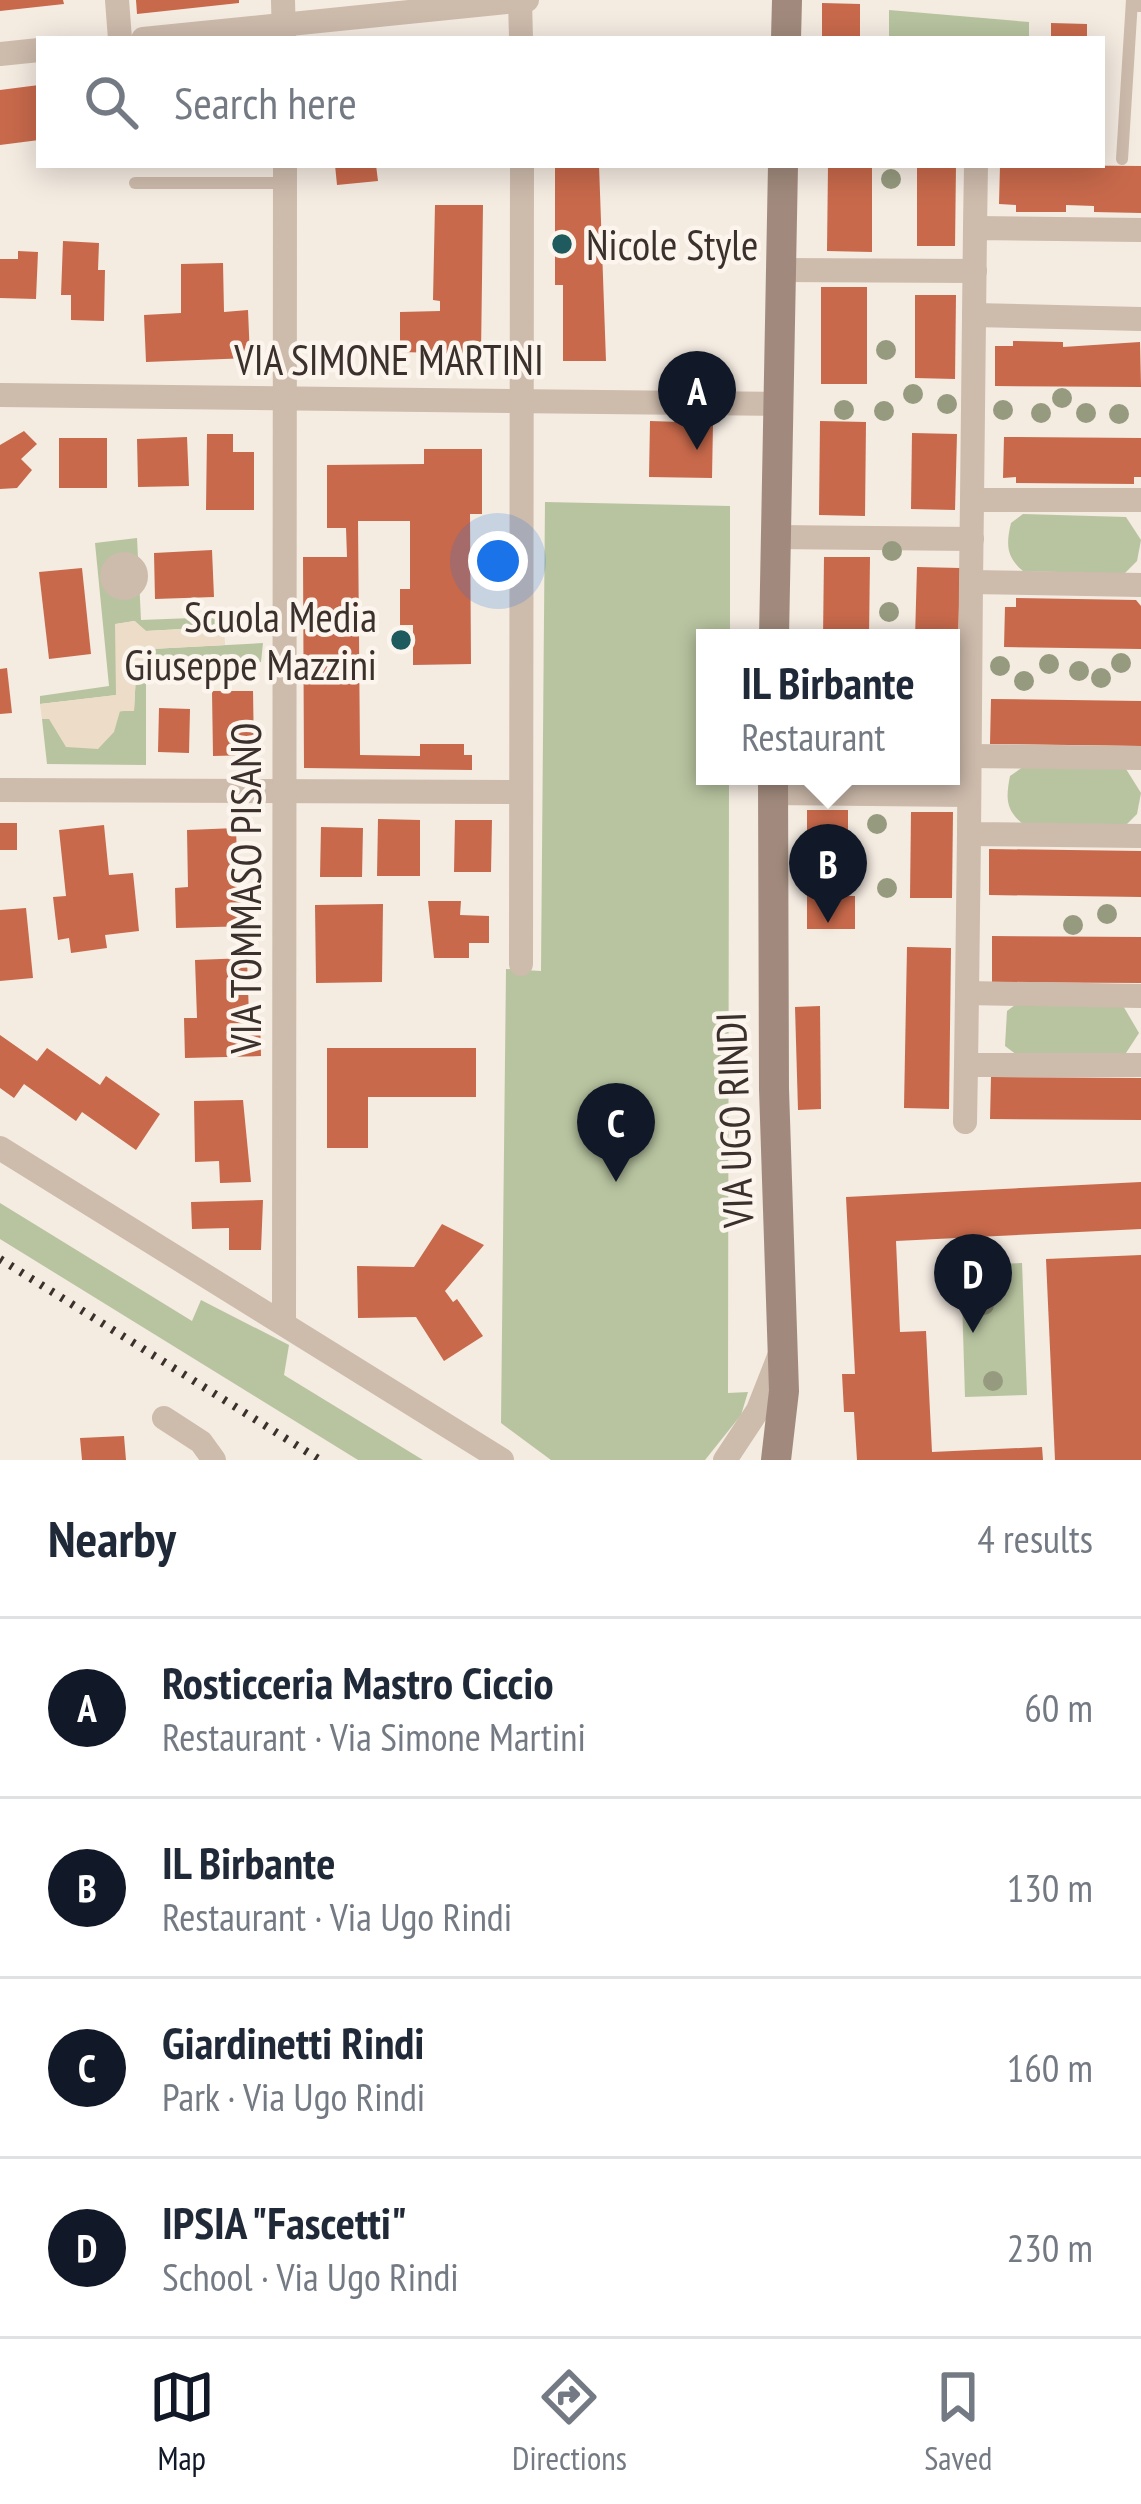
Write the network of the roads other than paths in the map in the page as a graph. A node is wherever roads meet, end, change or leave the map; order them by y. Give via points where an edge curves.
1 (117, 0) edge
2 (523, 0) edge
3 (787, 0) edge
4 (1137, 0) edge
5 (284, 20) edge
6 (121, 36) edge
7 (165, 36) edge
8 (521, 36) edge
9 (786, 36) edge
10 (36, 50) edge
11 (0, 54) edge
12 (1121, 159) dead end
13 (522, 168) edge
14 (783, 168) edge
15 (976, 168) edge
16 (285, 174) edge
17 (135, 183) dead end
18 (975, 228) junction
19 (1141, 230) edge
20 (780, 270) junction
21 (975, 272) junction
22 (974, 315) junction
23 (1141, 319) edge
24 (0, 395) edge
25 (522, 397) junction
26 (284, 398) junction
27 (777, 404) junction
28 (972, 500) junction
29 (1141, 500) edge
30 (775, 537) junction
31 (972, 539) junction
32 (971, 582) junction
33 (1141, 585) edge
34 (774, 629) edge
35 (970, 756) junction
36 (1141, 758) edge
37 (773, 785) edge
38 (791, 785) edge
39 (0, 790) edge
40 (284, 790) junction
41 (521, 791) junction
42 (969, 795) junction
43 (969, 834) junction
44 (1141, 836) edge
45 (520, 964) dead end
46 (967, 993) junction
47 (1141, 996) edge
48 (966, 1065) junction
49 (1141, 1065) edge
50 (965, 1122) dead end
51 (0, 1148) edge
52 (284, 1322) junction
53 (783, 1346) junction
54 (164, 1418) dead end
55 (214, 1460) edge
56 (502, 1460) edge
57 (725, 1460) edge
58 (776, 1460) edge

1 - 6 street
2 - 5 street
2 - 8 street
3 - 9 street
4 - 12 lane
5 - 7 street
10 - 11 street
13 - 25 street
14 - 20 street
15 - 18 street
16 - 17 lane
16 - 26 street, VIA TOMMASO PISANO
18 - 19 street
18 - 21 street
20 - 21 street
20 - 27 street
21 - 22 street
22 - 23 street
22 - 28 street
24 - 26 street, VIA SIMONE MARTINI
25 - 26 street, VIA SIMONE MARTINI
25 - 27 street, VIA SIMONE MARTINI
25 - 41 street
26 - 40 street, VIA TOMMASO PISANO
27 - 30 street
28 - 29 street
28 - 31 street
30 - 31 street
30 - 34 street
31 - 32 street
32 - 33 street
32 - 35 street
35 - 36 street
35 - 42 street
37 - 53 street, VIA UGO RINDI
38 - 42 street
39 - 40 street
40 - 41 street
40 - 52 street, VIA TOMMASO PISANO
41 - 45 street
42 - 43 street
43 - 44 street
43 - 46 street
46 - 47 street
46 - 48 street
48 - 49 street
48 - 50 street
51 - 52 street
52 - 56 street
53 - 57 street via 758,1410
53 - 58 street, VIA UGO RINDI
54 - 55 street

